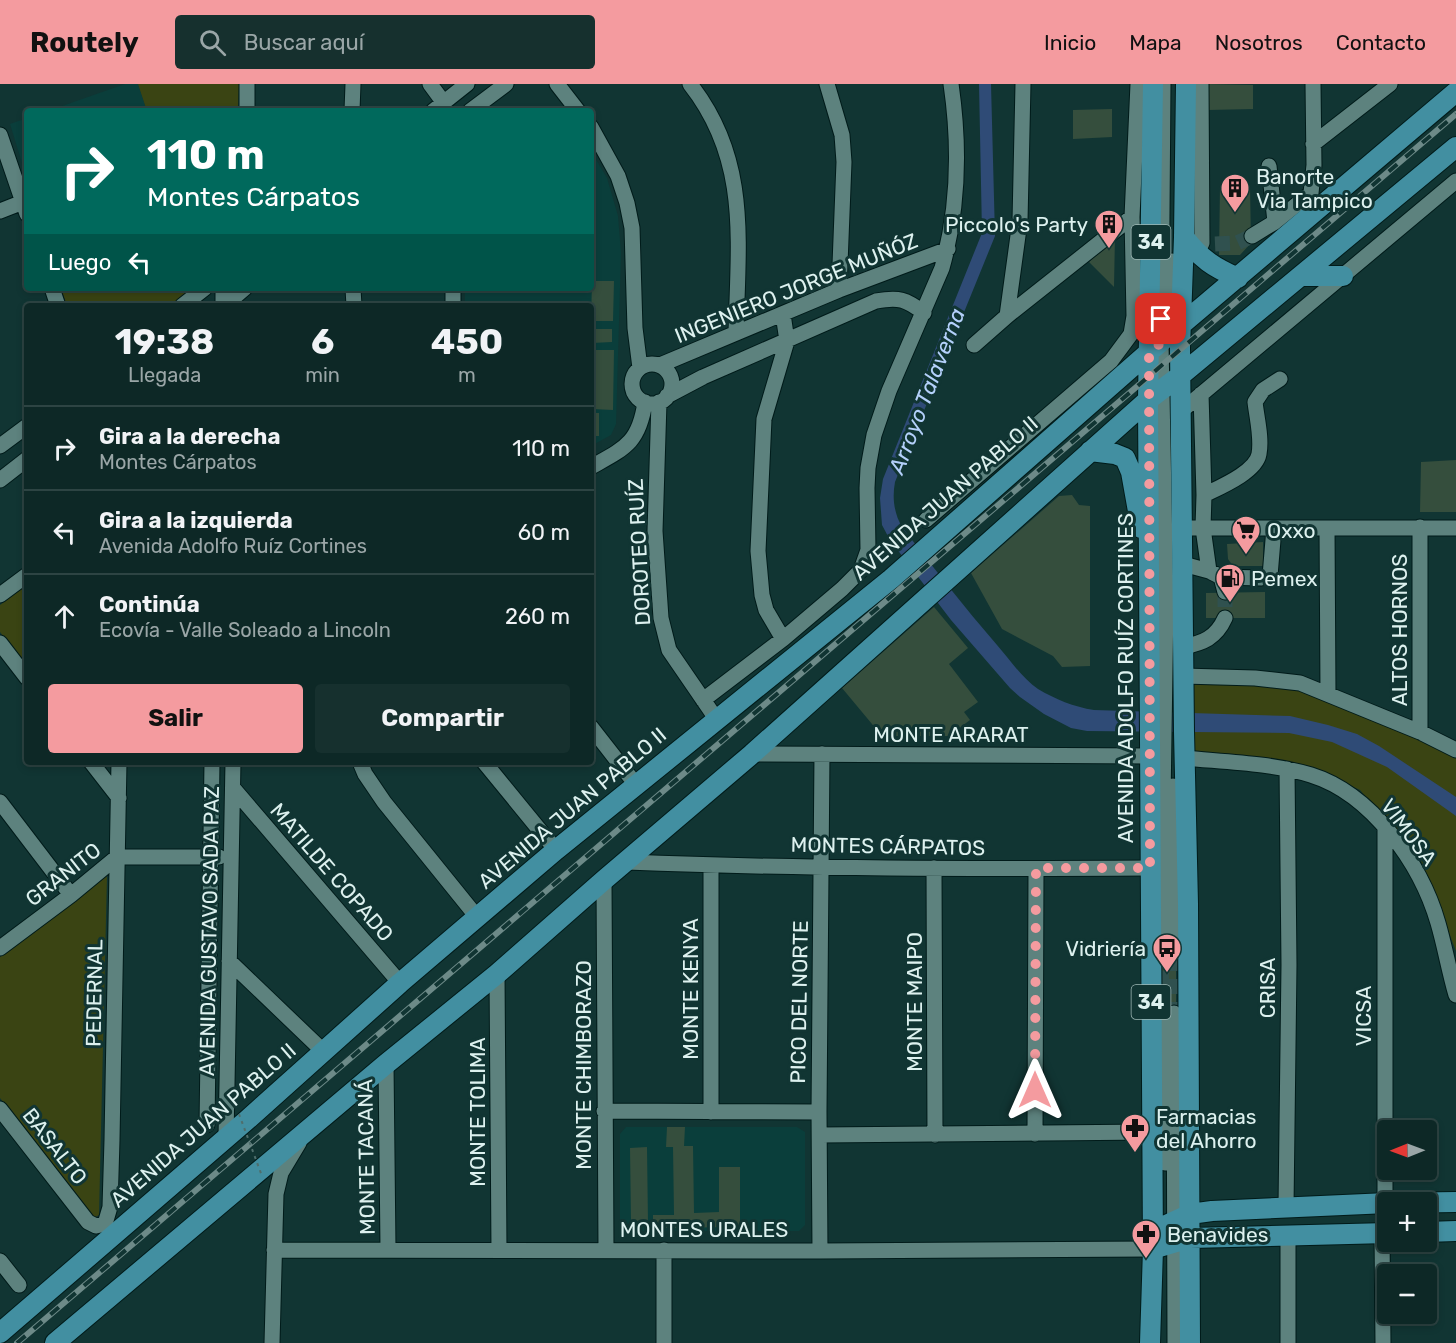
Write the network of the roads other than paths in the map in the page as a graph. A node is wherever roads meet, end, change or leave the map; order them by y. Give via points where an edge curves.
1 (247, 84) edge
2 (352, 84) edge
3 (430, 84) edge
4 (467, 84) edge
5 (506, 84) edge
6 (557, 84) edge
7 (690, 84) edge
8 (827, 84) edge
9 (951, 84) edge
10 (1023, 84) edge
11 (1138, 84) edge
12 (1154, 84) edge
13 (1163, 84) edge
14 (1171, 84) edge
15 (1186, 84) edge
16 (1201, 84) edge
17 (1313, 84) edge
18 (1390, 84) edge
19 (1456, 92) edge
20 (438, 107) edge
21 (247, 108) edge
22 (352, 108) edge
23 (474, 108) edge
24 (576, 108) edge
25 (594, 132) edge
26 (0, 135) edge
27 (1313, 144) junction
28 (1456, 147) edge
29 (1269, 166) dead end
30 (1456, 181) edge
31 (24, 205) edge
32 (24, 208) edge
33 (0, 211) edge
34 (1132, 217) junction
35 (1275, 222) junction
36 (1252, 236) tunnel mouth
37 (1200, 245) junction
38 (948, 249) junction
39 (1301, 276) junction
40 (1343, 276) junction
41 (1238, 278) junction
42 (839, 290) junction
43 (201, 291) edge
44 (242, 293) edge
45 (186, 303) edge
46 (228, 303) edge
47 (924, 313) junction
48 (783, 314) junction
49 (1007, 316) junction
50 (736, 332) junction
51 (1166, 339) junction
52 (787, 341) junction
53 (974, 345) dead end
54 (694, 351) junction
55 (660, 365) junction
56 (640, 368) junction
57 (703, 377) junction
58 (1280, 379) dead end
59 (1166, 386) junction
60 (1201, 394) junction
61 (657, 400) junction
62 (1180, 412) junction
63 (24, 428) edge
64 (0, 446) edge
65 (1090, 451) junction
66 (24, 461) edge
67 (594, 465) edge
68 (0, 480) edge
69 (1204, 495) junction
70 (926, 520) dead end
71 (1420, 527) junction
72 (1182, 528) junction
73 (1203, 528) junction
74 (1274, 528) junction
75 (1327, 528) junction
76 (1456, 528) edge
77 (1183, 564) junction
78 (1215, 574) junction
79 (24, 576) edge
80 (1225, 592) tunnel mouth
81 (0, 595) edge
82 (1151, 597) junction
83 (1225, 618) tunnel mouth
84 (783, 639) junction
85 (0, 643) edge
86 (1183, 647) junction
87 (24, 674) edge
88 (1183, 676) junction
89 (1328, 694) junction
90 (703, 700) junction
91 (717, 720) junction
92 (594, 731) edge
93 (1420, 732) junction
94 (1456, 750) edge
95 (752, 754) junction
96 (822, 754) junction
97 (1149, 756) junction
98 (1184, 758) junction
99 (93, 765) edge
100 (119, 765) edge
101 (212, 765) edge
102 (233, 765) edge
103 (361, 765) edge
104 (486, 765) edge
105 (1287, 769) junction
106 (637, 786) junction
107 (233, 788) junction
108 (118, 798) junction
109 (0, 802) edge
110 (1385, 828) junction
111 (556, 850) junction
112 (209, 856) junction
113 (231, 856) junction
114 (117, 857) junction
115 (627, 862) junction
116 (711, 866) junction
117 (821, 866) junction
118 (934, 868) junction
119 (1036, 868) junction
120 (1150, 868) junction
121 (604, 880) junction
122 (71, 895) junction
123 (477, 917) junction
124 (1167, 933) tunnel mouth
125 (0, 948) edge
126 (229, 961) junction
127 (497, 974) junction
128 (400, 983) junction
129 (1456, 995) edge
130 (1168, 1013) tunnel mouth
131 (323, 1051) junction
132 (386, 1064) junction
133 (0, 1109) edge
134 (604, 1112) junction
135 (711, 1112) junction
136 (819, 1112) junction
137 (207, 1125) dead end
138 (307, 1130) junction
139 (1152, 1132) junction
140 (1035, 1134) junction
141 (820, 1135) junction
142 (935, 1135) junction
143 (226, 1138) junction
144 (1387, 1192) edge
145 (1437, 1202) edge
146 (1456, 1202) edge
147 (1377, 1203) edge
148 (1286, 1207) junction
149 (105, 1224) joint
150 (1456, 1231) edge
151 (1437, 1232) edge
152 (1377, 1233) edge
153 (1167, 1234) junction
154 (1288, 1236) junction
155 (388, 1249) junction
156 (274, 1250) junction
157 (500, 1250) junction
158 (606, 1250) junction
159 (664, 1250) junction
160 (820, 1251) junction
161 (1385, 1252) edge
162 (0, 1261) edge
163 (19, 1285) dead end
164 (0, 1333) edge
165 (55, 1343) edge
166 (272, 1343) edge
167 (664, 1343) edge
168 (1150, 1343) edge
169 (1167, 1343) edge
170 (1175, 1343) edge
171 (1190, 1343) edge
172 (1288, 1343) edge
173 (1383, 1343) edge

1 - 21 street
2 - 22 street
3 - 20 street
4 - 20 street
5 - 23 street
6 - 24 street
7 - 50 street via 723,141 734,183 738,226
8 - 42 street via 842,135 844,162
9 - 38 street via 958,168
10 - 49 street via 1020,221
11 - 34 street
12 - 51 main road, AVENIDA ADOLFO RUÍZ CORTINES / 34
13 - 51 street
14 - 51 street
15 - 37 main road, AVENIDA ADOLFO RUÍZ CORTINES / 34
16 - 37 street
17 - 27 street
18 - 27 street
19 - 41 main road, AVENIDA JUAN PABLO II
25 - 56 street via 618,176 629,211
26 - 31 street
27 - 35 street via 1311,193
28 - 39 main road
29 - 35 street
30 - 40 street
32 - 33 street
34 - 49 street
34 - 70 street via 1134,316 1131,334 1123,347
35 - 36 street
37 - 41 main road via 1209,264
37 - 51 main road, AVENIDA ADOLFO RUÍZ CORTINES / 34
38 - 42 street, INGENIERO JORGE MUÑÓZ
38 - 47 street
39 - 40 main road
39 - 59 main road
40 - 60 street
41 - 51 main road, AVENIDA JUAN PABLO II
42 - 48 street, INGENIERO JORGE MUÑÓZ
43 - 45 street
44 - 46 street
47 - 52 street, INGENIERO JORGE MUÑÓZ via 902,299 876,301
47 - 84 street via 890,390 871,449 866,560 842,589
48 - 50 street, INGENIERO JORGE MUÑÓZ
48 - 52 street
49 - 53 street
50 - 54 street, INGENIERO JORGE MUÑÓZ
51 - 59 main road, AVENIDA ADOLFO RUÍZ CORTINES / 34
51 - 59 main road, AVENIDA ADOLFO RUÍZ CORTINES / 34
51 - 91 main road, AVENIDA JUAN PABLO II via 891,579
52 - 57 street, INGENIERO JORGE MUÑÓZ
52 - 84 street via 764,418 758,551 764,603
54 - 55 street, INGENIERO JORGE MUÑÓZ
54 - 57 street
55 - 56 street via 646,364
55 - 61 street via 672,382
56 - 61 street via 634,374 633,391 638,398
57 - 61 street, INGENIERO JORGE MUÑÓZ
58 - 69 street via 1263,390 1254,402 1259,457 1251,469
59 - 62 main road, AVENIDA ADOLFO RUÍZ CORTINES / 34
59 - 65 main road
59 - 82 main road, AVENIDA ADOLFO RUÍZ CORTINES / 34
59 - 124 street
60 - 62 street
60 - 69 street
61 - 67 street via 634,438
61 - 90 street, DOROTEO RUÍZ via 656,531 661,618 669,650
62 - 72 main road, AVENIDA ADOLFO RUÍZ CORTINES / 34
63 - 64 street
65 - 82 main road via 1125,458 1131,472
65 - 95 main road
66 - 68 street
69 - 73 street
71 - 75 street
71 - 76 street
71 - 93 street, ALTOS HORNOS
72 - 73 street
72 - 77 main road, AVENIDA ADOLFO RUÍZ CORTINES / 34
73 - 74 street
73 - 78 street
74 - 75 street
74 - 78 street via 1270,576
75 - 89 street
77 - 78 street
77 - 86 main road, AVENIDA ADOLFO RUÍZ CORTINES / 34
78 - 80 street
79 - 81 street
82 - 97 main road, AVENIDA ADOLFO RUÍZ CORTINES / 34
83 - 86 street via 1209,640
84 - 90 street
85 - 87 street
86 - 88 main road, AVENIDA ADOLFO RUÍZ CORTINES / 34
88 - 89 street via 1281,680
88 - 98 main road, AVENIDA ADOLFO RUÍZ CORTINES / 34
89 - 93 street
90 - 91 street, DOROTEO RUÍZ
91 - 106 main road, AVENIDA JUAN PABLO II
92 - 106 street
93 - 94 street
95 - 96 street, MONTE ARARAT
95 - 115 main road
96 - 97 street, MONTE ARARAT
96 - 117 street, PICO DEL NORTE
97 - 120 main road, AVENIDA ADOLFO RUÍZ CORTINES / 34
98 - 105 street, VIMOSA
98 - 153 main road, AVENIDA ADOLFO RUÍZ CORTINES / 34 via 1188,904
99 - 108 street
100 - 108 street, PEDERNAL
101 - 112 street, AVENIDA GUSTAVO SADA PAZ
102 - 107 street, AVENIDA GUSTAVO SADA PAZ
103 - 123 street via 384,802
104 - 111 street
105 - 110 street, VIMOSA via 1341,789
105 - 148 street, CRISA
106 - 111 main road, AVENIDA JUAN PABLO II
107 - 113 street, AVENIDA GUSTAVO SADA PAZ
107 - 128 street, MATILDE COPADO
108 - 114 street, PEDERNAL
109 - 122 street
110 - 129 street, VIMOSA via 1421,879 1438,922
110 - 144 street, VICSA
111 - 123 main road, AVENIDA JUAN PABLO II
112 - 113 street, GRANITO
112 - 114 street, GRANITO
112 - 137 street, AVENIDA GUSTAVO SADA PAZ
113 - 126 street, AVENIDA GUSTAVO SADA PAZ
114 - 122 street, GRANITO
114 - 149 street, PEDERNAL via 110,1207
115 - 116 street, MONTES CÁRPATOS
115 - 121 main road
116 - 117 street, MONTES CÁRPATOS
116 - 135 street, MONTE KENYA
117 - 118 street, MONTES CÁRPATOS
117 - 136 street, PICO DEL NORTE
118 - 119 street, MONTES CÁRPATOS
118 - 142 street, MONTE MAIPO
119 - 120 street, MONTES CÁRPATOS
119 - 140 street
120 - 139 main road, AVENIDA ADOLFO RUÍZ CORTINES / 34
121 - 127 main road
121 - 134 street, MONTE CHIMBORAZO
122 - 125 street, GRANITO
123 - 128 main road, AVENIDA JUAN PABLO II
126 - 131 street
126 - 143 street, AVENIDA GUSTAVO SADA PAZ
127 - 132 main road
127 - 157 street, MONTE TOLIMA
128 - 131 main road, AVENIDA JUAN PABLO II
130 - 153 street
131 - 143 main road, AVENIDA JUAN PABLO II
132 - 138 main road
132 - 155 street, MONTE TACANÁ
133 - 149 street, BASALTO via 88,1222 96,1226
134 - 135 street
134 - 158 street, MONTE CHIMBORAZO
135 - 136 street
136 - 141 street, PICO DEL NORTE
138 - 156 street via 278,1182
138 - 165 main road
139 - 140 street
139 - 153 main road, AVENIDA ADOLFO RUÍZ CORTINES / 34
140 - 142 street
141 - 142 street
141 - 160 street, PICO DEL NORTE
143 - 164 main road, AVENIDA JUAN PABLO II
145 - 146 main road
147 - 148 main road
148 - 153 main road via 1212,1211
150 - 151 main road
152 - 154 main road
153 - 154 main road
153 - 160 street, MONTES URALES
153 - 168 main road, AVENIDA ADOLFO RUÍZ CORTINES / 34
153 - 169 street
153 - 170 street
153 - 171 main road, AVENIDA ADOLFO RUÍZ CORTINES / 34
154 - 172 street
155 - 156 street, MONTES URALES
155 - 157 street, MONTES URALES
156 - 166 street
157 - 158 street, MONTES URALES
158 - 159 street, MONTES URALES
159 - 160 street, MONTES URALES
159 - 167 street
161 - 173 street
162 - 163 street

